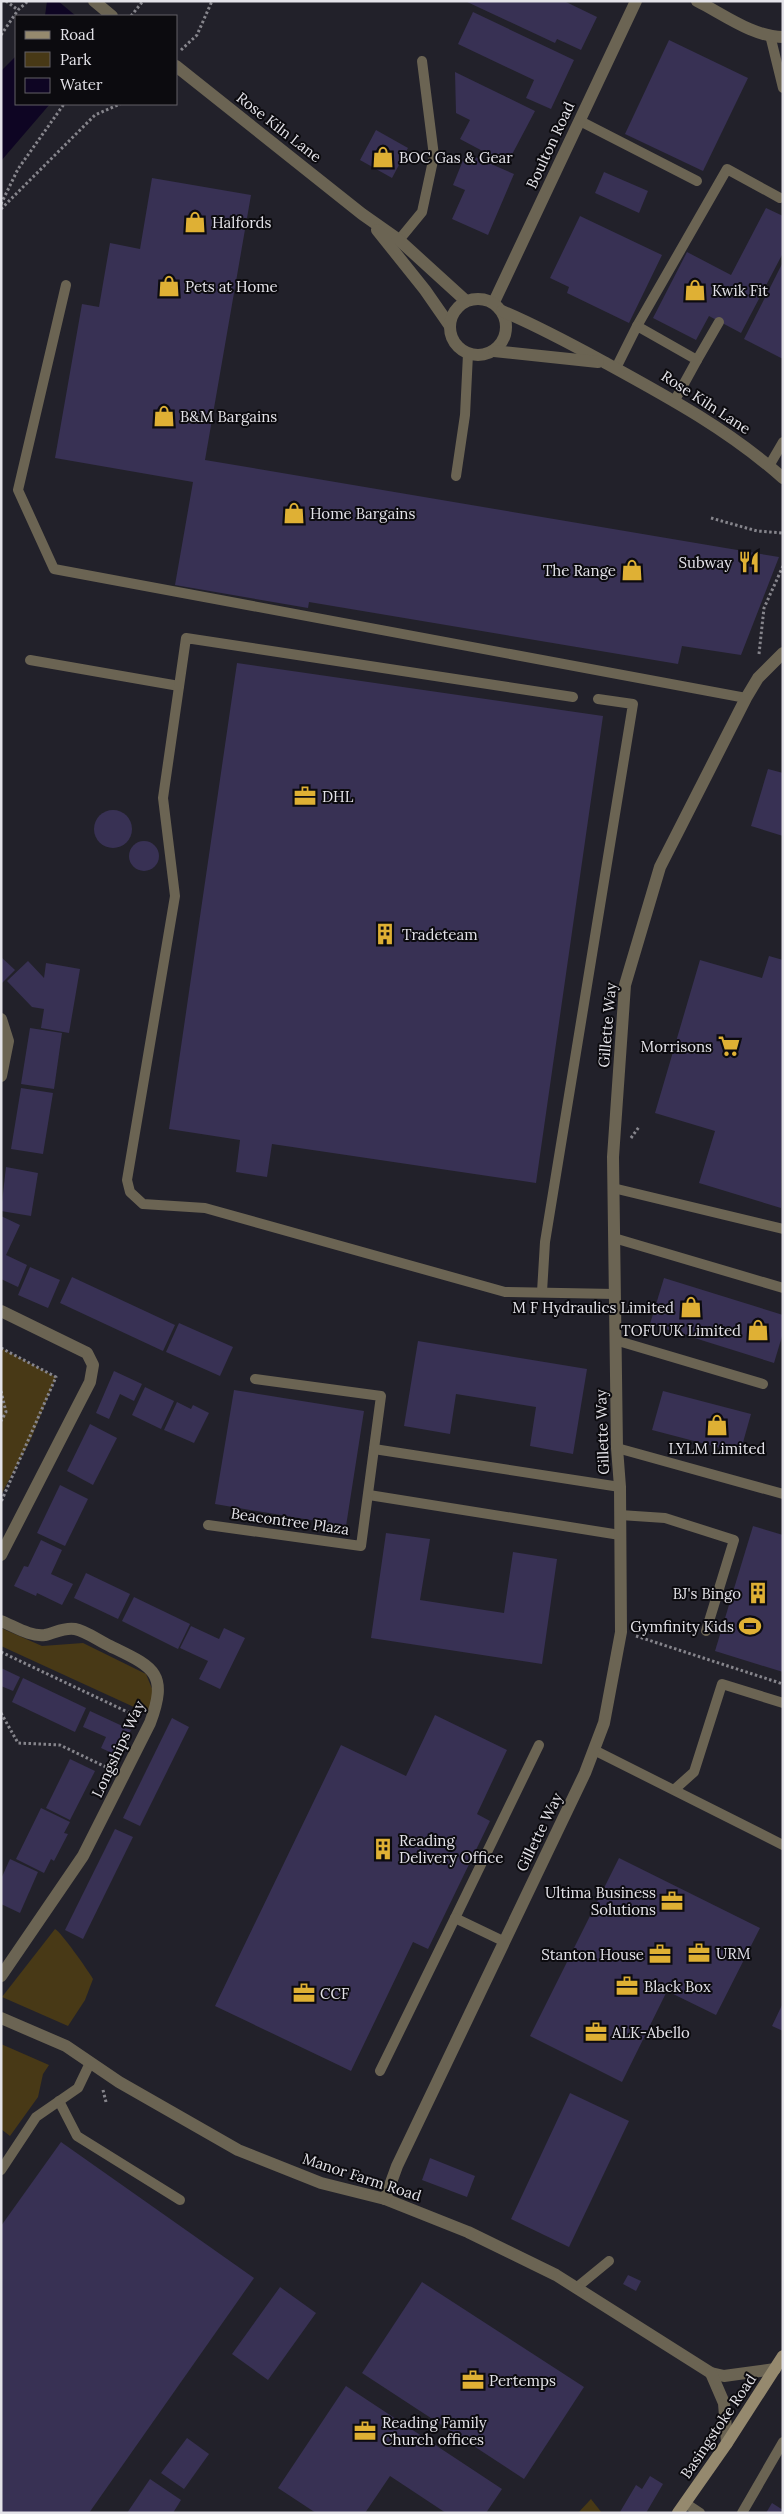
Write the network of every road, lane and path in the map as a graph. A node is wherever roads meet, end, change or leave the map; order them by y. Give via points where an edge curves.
1 (6, 1) edge
2 (28, 1) edge
3 (94, 1) edge
4 (143, 1) edge
5 (212, 1) edge
6 (636, 1) edge
7 (697, 1) edge
8 (18, 10) junction
9 (111, 15) edge
10 (132, 15) edge
11 (1, 35) edge
12 (776, 36) edge
13 (181, 50) dead end
14 (422, 61) dead end
15 (178, 68) edge
16 (783, 88) edge
17 (63, 105) edge
18 (118, 105) edge
19 (580, 121) junction
20 (697, 181) dead end
21 (780, 198) dead end
22 (1, 204) edge
23 (1, 209) edge
24 (362, 214) junction
25 (399, 240) junction
26 (66, 285) dead end
27 (466, 301) junction
28 (498, 307) junction
29 (719, 322) dead end
30 (450, 326) junction
31 (637, 326) junction
32 (494, 351) junction
33 (468, 354) junction
34 (697, 360) junction
35 (611, 366) junction
36 (675, 400) junction
37 (783, 442) edge
38 (769, 466) junction
39 (456, 476) dead end
40 (783, 478) edge
41 (711, 518) dead end
42 (783, 534) edge
43 (783, 566) edge
44 (765, 650) dead end
45 (783, 653) edge
46 (30, 660) dead end
47 (179, 686) junction
48 (573, 697) dead end
49 (746, 698) junction
50 (598, 699) dead end
51 (1, 1019) edge
52 (1, 1076) edge
53 (613, 1188) junction
54 (783, 1229) edge
55 (614, 1238) junction
56 (783, 1288) edge
57 (542, 1292) junction
58 (615, 1294) junction
59 (1, 1311) edge
60 (615, 1340) junction
61 (1, 1348) edge
62 (255, 1378) dead end
63 (763, 1384) dead end
64 (1, 1391) edge
65 (1, 1421) edge
66 (617, 1448) junction
67 (374, 1449) junction
68 (620, 1487) junction
69 (783, 1494) edge
70 (369, 1495) junction
71 (1, 1502) edge
72 (620, 1514) junction
73 (208, 1525) dead end
74 (620, 1535) junction
75 (1, 1555) edge
76 (1, 1621) edge
77 (706, 1631) dead end
78 (621, 1632) junction
79 (1, 1652) edge
80 (783, 1684) edge
81 (783, 1703) edge
82 (1, 1713) edge
83 (150, 1723) junction
84 (539, 1745) dead end
85 (594, 1750) junction
86 (124, 1776) junction
87 (674, 1789) junction
88 (783, 1845) edge
89 (455, 1918) junction
90 (503, 1941) junction
91 (1, 1976) edge
92 (1, 2018) edge
93 (90, 2063) junction
94 (380, 2071) dead end
95 (59, 2101) junction
96 (1, 2170) edge
97 (385, 2199) junction
98 (180, 2200) dead end
99 (609, 2261) dead end
100 (576, 2288) junction
101 (780, 2362) edge
102 (711, 2373) junction
103 (783, 2442) edge
104 (727, 2443) junction
105 (682, 2508) edge
106 (700, 2513) edge
107 (742, 2513) edge

1 - 8 path
2 - 8 path
3 - 9 street
4 - 10 path
5 - 13 path via 197,35
6 - 19 street, Boulton Road
7 - 12 street via 750,29
8 - 11 path
12 - 16 lane
14 - 25 lane via 434,156 422,212
15 - 24 street, Rose Kiln Lane
17 - 22 path via 18,169
18 - 23 path via 95,116
19 - 20 lane
19 - 28 street, Boulton Road
21 - 31 lane via 727,169
24 - 25 street, Rose Kiln Lane
24 - 30 street, Rose Kiln Lane via 425,290
25 - 27 street, Rose Kiln Lane
26 - 49 lane via 18,490 54,570
27 - 28 street, Rose Kiln Lane via 475,298
27 - 30 street via 454,311
28 - 32 street via 507,328 501,345
28 - 35 street, Rose Kiln Lane
29 - 34 lane
30 - 33 street, Rose Kiln Lane via 455,343
31 - 34 lane
31 - 35 lane
32 - 33 street, Rose Kiln Lane
32 - 35 street, Rose Kiln Lane
33 - 39 lane via 465,415
34 - 36 lane
35 - 36 street, Rose Kiln Lane
36 - 38 street, Rose Kiln Lane via 735,439
37 - 38 lane
38 - 40 street, Rose Kiln Lane
41 - 42 path via 757,531
43 - 44 path via 764,608 759,655
45 - 49 street, Gillette Way via 758,678
46 - 47 lane
47 - 48 lane via 186,638
47 - 57 lane via 163,798 175,896 128,1180 130,1192 143,1204 205,1208 504,1292
49 - 53 street, Gillette Way via 660,867 626,985
50 - 57 lane via 633,704 547,1233
51 - 52 street via 8,1041
53 - 54 lane
53 - 55 street, Gillette Way
55 - 56 lane
55 - 58 street, Gillette Way
57 - 58 lane
58 - 60 street, Gillette Way
59 - 75 street via 87,1353 93,1365 90,1382
60 - 63 lane
60 - 66 street, Gillette Way
61 - 71 path via 56,1377
62 - 67 lane, Beacontree Plaza via 381,1396
64 - 65 path via 6,1412
66 - 68 street, Gillette Way
66 - 69 lane
67 - 68 lane
67 - 70 lane, Beacontree Plaza
68 - 72 street, Gillette Way
70 - 73 lane, Beacontree Plaza via 361,1546
70 - 74 lane
72 - 74 street, Gillette Way
72 - 77 lane via 665,1518 734,1540
74 - 78 street, Gillette Way
76 - 83 street, Longships Way via 35,1635 76,1629 144,1662 154,1672 159,1686 158,1701
78 - 80 path
78 - 85 street, Gillette Way via 604,1723
79 - 83 path
81 - 87 lane via 722,1684 694,1772
82 - 86 path via 18,1743 60,1745
83 - 86 street, Longships Way
84 - 89 lane
85 - 87 lane
85 - 90 street, Gillette Way
86 - 91 street, Longships Way via 83,1856
87 - 88 lane
89 - 90 lane
89 - 94 lane
90 - 97 street, Gillette Way via 397,2166
92 - 93 street, Manor Farm Road via 61,2044
93 - 95 lane via 78,2088
93 - 97 street, Manor Farm Road via 238,2150 321,2183
95 - 96 lane via 36,2117
95 - 98 lane via 77,2136
97 - 100 street, Manor Farm Road via 468,2232
99 - 100 lane
100 - 102 street, Manor Farm Road
101 - 102 street, Manor Farm Road via 724,2376
101 - 104 main road, Basingstoke Road
102 - 104 street via 724,2403
103 - 107 lane
104 - 105 main road, Basingstoke Road
105 - 106 lane

